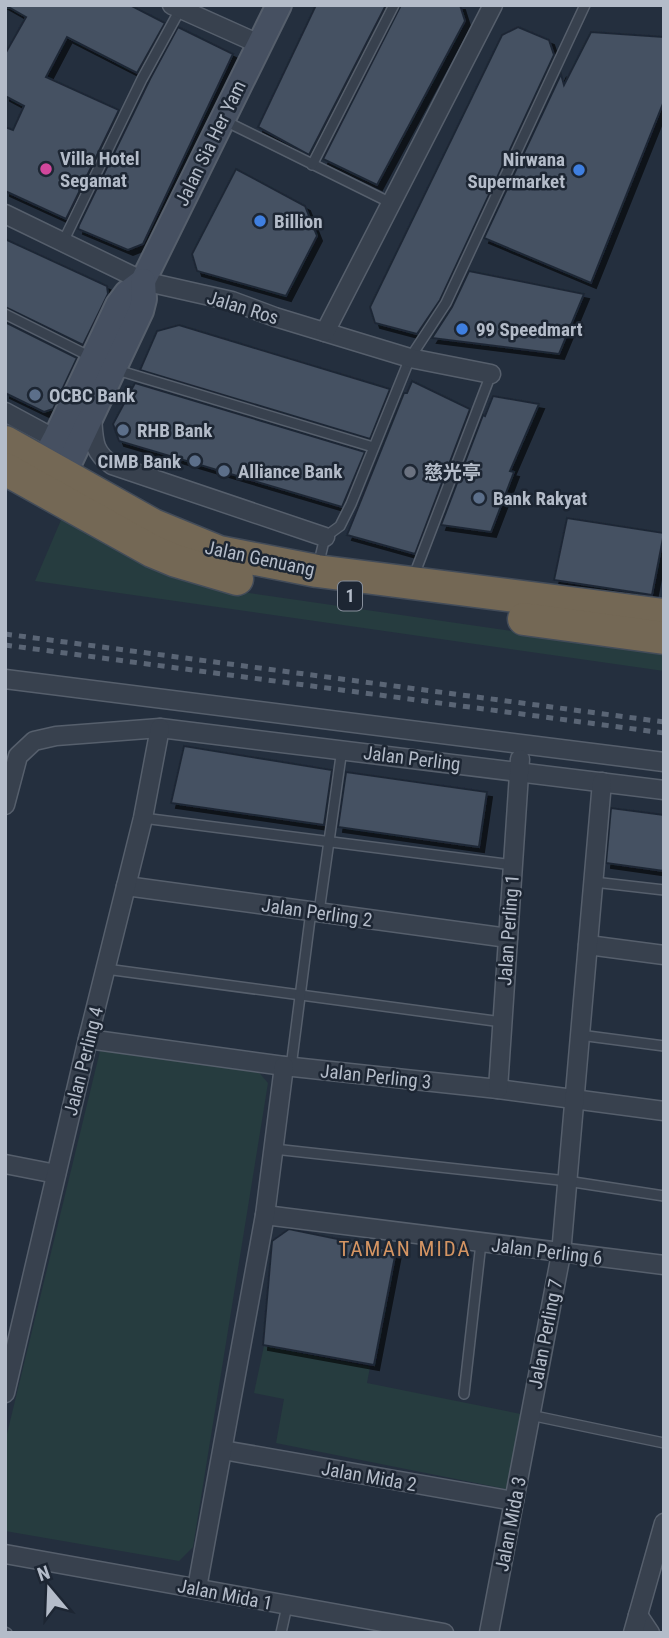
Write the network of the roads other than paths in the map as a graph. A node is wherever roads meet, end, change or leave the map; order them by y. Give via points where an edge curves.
1 (279, 5) edge
2 (394, 5) edge
3 (493, 5) edge
4 (584, 5) edge
5 (178, 7) edge
6 (259, 44) junction
7 (221, 119) junction
8 (312, 165) junction
9 (391, 203) junction
10 (5, 214) edge
11 (63, 242) junction
12 (143, 281) junction
13 (5, 314) edge
14 (325, 332) junction
15 (410, 358) junction
16 (103, 363) junction
17 (491, 374) joint
18 (5, 412) edge
19 (92, 414) junction
20 (5, 442) edge
21 (373, 447) junction
22 (42, 471) edge
23 (324, 537) junction
24 (317, 571) junction
25 (412, 583) junction
26 (663, 616) edge
27 (5, 679) edge
28 (160, 728) junction
29 (520, 746) junction
30 (342, 749) junction
31 (664, 762) edge
32 (519, 771) junction
33 (602, 782) junction
34 (664, 790) edge
35 (5, 805) edge
36 (143, 818) junction
37 (330, 843) junction
38 (513, 865) junction
39 (594, 882) junction
40 (126, 886) junction
41 (664, 890) edge
42 (315, 912) junction
43 (508, 938) junction
44 (588, 945) junction
45 (664, 955) edge
46 (106, 969) junction
47 (299, 996) junction
48 (502, 1022) junction
49 (580, 1035) junction
50 (88, 1039) junction
51 (664, 1046) edge
52 (287, 1066) junction
53 (498, 1089) junction
54 (575, 1099) junction
55 (664, 1111) edge
56 (274, 1149) junction
57 (5, 1164) edge
58 (56, 1174) junction
59 (567, 1181) junction
60 (664, 1196) edge
61 (265, 1215) junction
62 (481, 1243) junction
63 (561, 1254) junction
64 (664, 1265) edge
65 (10, 1360) edge
66 (5, 1393) edge
67 (464, 1394) dead end
68 (530, 1415) junction
69 (664, 1443) edge
70 (223, 1450) junction
71 (514, 1501) junction
72 (664, 1523) edge
73 (5, 1554) edge
74 (658, 1568) edge
75 (197, 1588) junction
76 (286, 1606) junction
77 (638, 1615) junction
78 (281, 1633) edge
79 (444, 1633) edge
80 (489, 1633) edge
81 (633, 1633) edge
82 (650, 1633) edge

1 - 6 street, Jalan Sia Her Yam
2 - 8 lane
3 - 9 street
4 - 15 lane via 446,303
5 - 6 street
5 - 11 lane
6 - 7 street, Jalan Sia Her Yam
7 - 8 lane
7 - 12 street, Jalan Sia Her Yam
8 - 9 lane
9 - 14 street
10 - 11 street, Jalan Ros
11 - 12 street, Jalan Ros
12 - 14 street, Jalan Ros via 232,301
12 - 16 street, Jalan Sia Her Yam via 141,311
13 - 16 lane
14 - 15 street, Jalan Ros
15 - 17 street, Jalan Ros
15 - 21 lane
16 - 19 street, Jalan Sia Her Yam
16 - 21 lane
16 - 22 street, Jalan Sia Her Yam
17 - 25 lane
18 - 22 street
19 - 22 street, Jalan Sia Her Yam
19 - 23 street via 94,443 100,457 112,464
20 - 22 highway, Jalan Genuang / 1
21 - 23 lane via 340,526
22 - 24 highway, Jalan Genuang / 1 via 198,545
22 - 26 highway, Jalan Genuang / 1 via 164,556 240,579
23 - 24 lane
24 - 25 highway, Jalan Genuang / 1
25 - 26 highway, Jalan Genuang / 1
27 - 29 street
28 - 30 street, Jalan Perling
28 - 35 street, Jalan Perling via 34,741 18,756
28 - 36 street, Jalan Perling 4
29 - 31 street
29 - 32 street, Jalan Perling 1
30 - 32 street, Jalan Perling
30 - 37 lane
32 - 33 street, Jalan Perling
32 - 38 street, Jalan Perling 1
33 - 34 street, Jalan Perling
33 - 39 street, Jalan Perling 7
36 - 37 lane
36 - 40 street, Jalan Perling 4
37 - 38 lane
37 - 42 lane
38 - 43 street, Jalan Perling 1
39 - 41 lane
39 - 44 street, Jalan Perling 7
40 - 42 street, Jalan Perling 2
40 - 46 street, Jalan Perling 4
42 - 43 street, Jalan Perling 2
42 - 47 lane
43 - 48 street, Jalan Perling 1
44 - 45 street
44 - 49 street, Jalan Perling 7
46 - 47 lane
46 - 50 street, Jalan Perling 4
47 - 48 lane
47 - 52 lane
48 - 53 street, Jalan Perling 1
49 - 51 lane
49 - 54 street, Jalan Perling 7
50 - 52 street, Jalan Perling 3
50 - 58 street, Jalan Perling 4
52 - 53 street, Jalan Perling 3
52 - 56 street
53 - 54 street, Jalan Perling 3
54 - 55 street, Jalan Perling 3
54 - 59 street, Jalan Perling 7
56 - 59 lane
56 - 61 street
57 - 58 street
58 - 65 street, Jalan Perling 4
59 - 60 lane
59 - 63 street, Jalan Perling 7
61 - 62 street, Jalan Perling 6
61 - 70 street
62 - 63 street, Jalan Perling 6
62 - 67 lane
63 - 64 street, Jalan Perling 6
63 - 68 street, Jalan Perling 7
65 - 66 street, Jalan Perling 4
68 - 69 lane
68 - 71 street, Jalan Mida 3
70 - 71 street, Jalan Mida 2
70 - 75 street
71 - 80 street, Jalan Mida 3
72 - 74 street
73 - 75 street, Jalan Mida 1
74 - 77 street
75 - 76 street, Jalan Mida 1
76 - 78 lane
76 - 79 street, Jalan Mida 1
77 - 81 street
77 - 82 street

